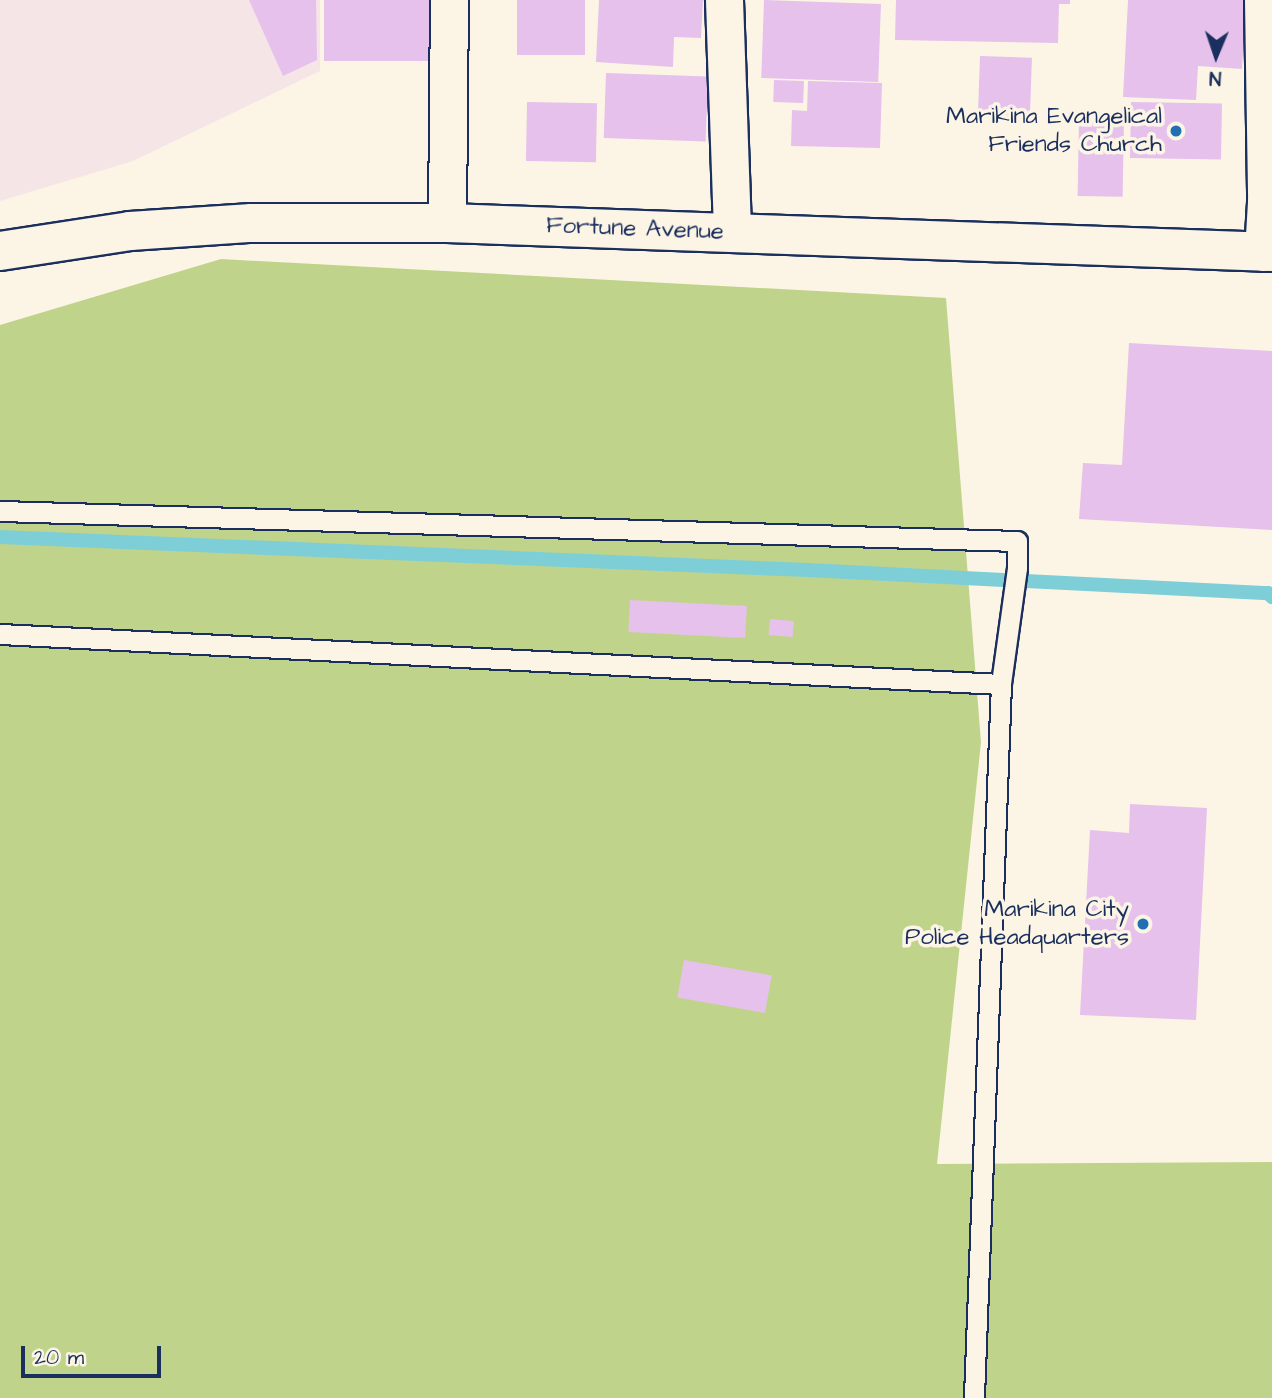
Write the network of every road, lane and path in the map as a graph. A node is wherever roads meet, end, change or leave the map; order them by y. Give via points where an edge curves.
1 (449, 0) edge
2 (724, 0) edge
3 (1263, 0) edge
4 (447, 223) junction
5 (732, 232) junction
6 (0, 251) edge
7 (1268, 252) edge
8 (0, 511) edge
9 (0, 634) edge
10 (1001, 684) junction
11 (974, 1398) edge

1 - 4 street
2 - 5 street
3 - 7 street
4 - 5 main road, Fortune Avenue
4 - 6 main road, Fortune Avenue via 252,223 130,231
5 - 7 main road, Fortune Avenue
8 - 10 lane via 1017,541
9 - 10 lane
10 - 11 lane

